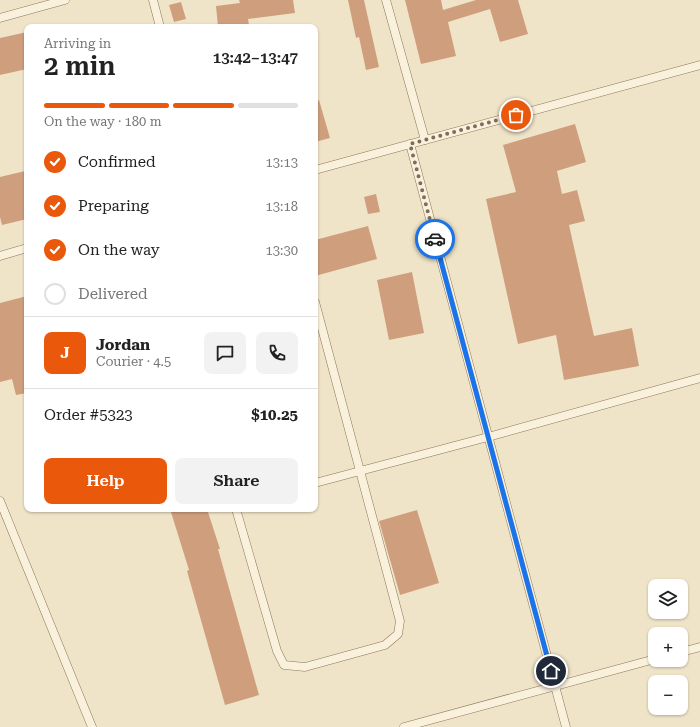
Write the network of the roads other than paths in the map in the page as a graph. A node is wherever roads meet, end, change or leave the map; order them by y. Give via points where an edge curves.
1 (65, 0) edge
2 (153, 0) edge
3 (386, 0) edge
4 (0, 18) edge
5 (159, 24) edge
6 (700, 65) edge
7 (425, 140) junction
8 (410, 144) junction
9 (318, 169) edge
10 (24, 249) edge
11 (0, 256) edge
12 (318, 313) edge
13 (700, 378) edge
14 (488, 437) junction
15 (361, 471) junction
16 (318, 483) edge
17 (0, 501) edge
18 (237, 512) edge
19 (700, 648) edge
20 (688, 651) edge
21 (648, 661) edge
22 (554, 686) junction
23 (92, 727) edge
24 (404, 727) edge
25 (566, 727) edge

1 - 4 lane
2 - 5 lane
3 - 7 lane
6 - 7 lane
7 - 8 lane
8 - 9 lane
8 - 14 lane
10 - 11 lane
12 - 15 lane
13 - 14 lane
14 - 15 lane
14 - 22 lane
15 - 16 lane
15 - 18 lane via 400,621 398,634 385,645 305,667 284,665 277,651
17 - 23 lane
19 - 20 lane
21 - 22 lane
22 - 24 lane
22 - 25 lane

